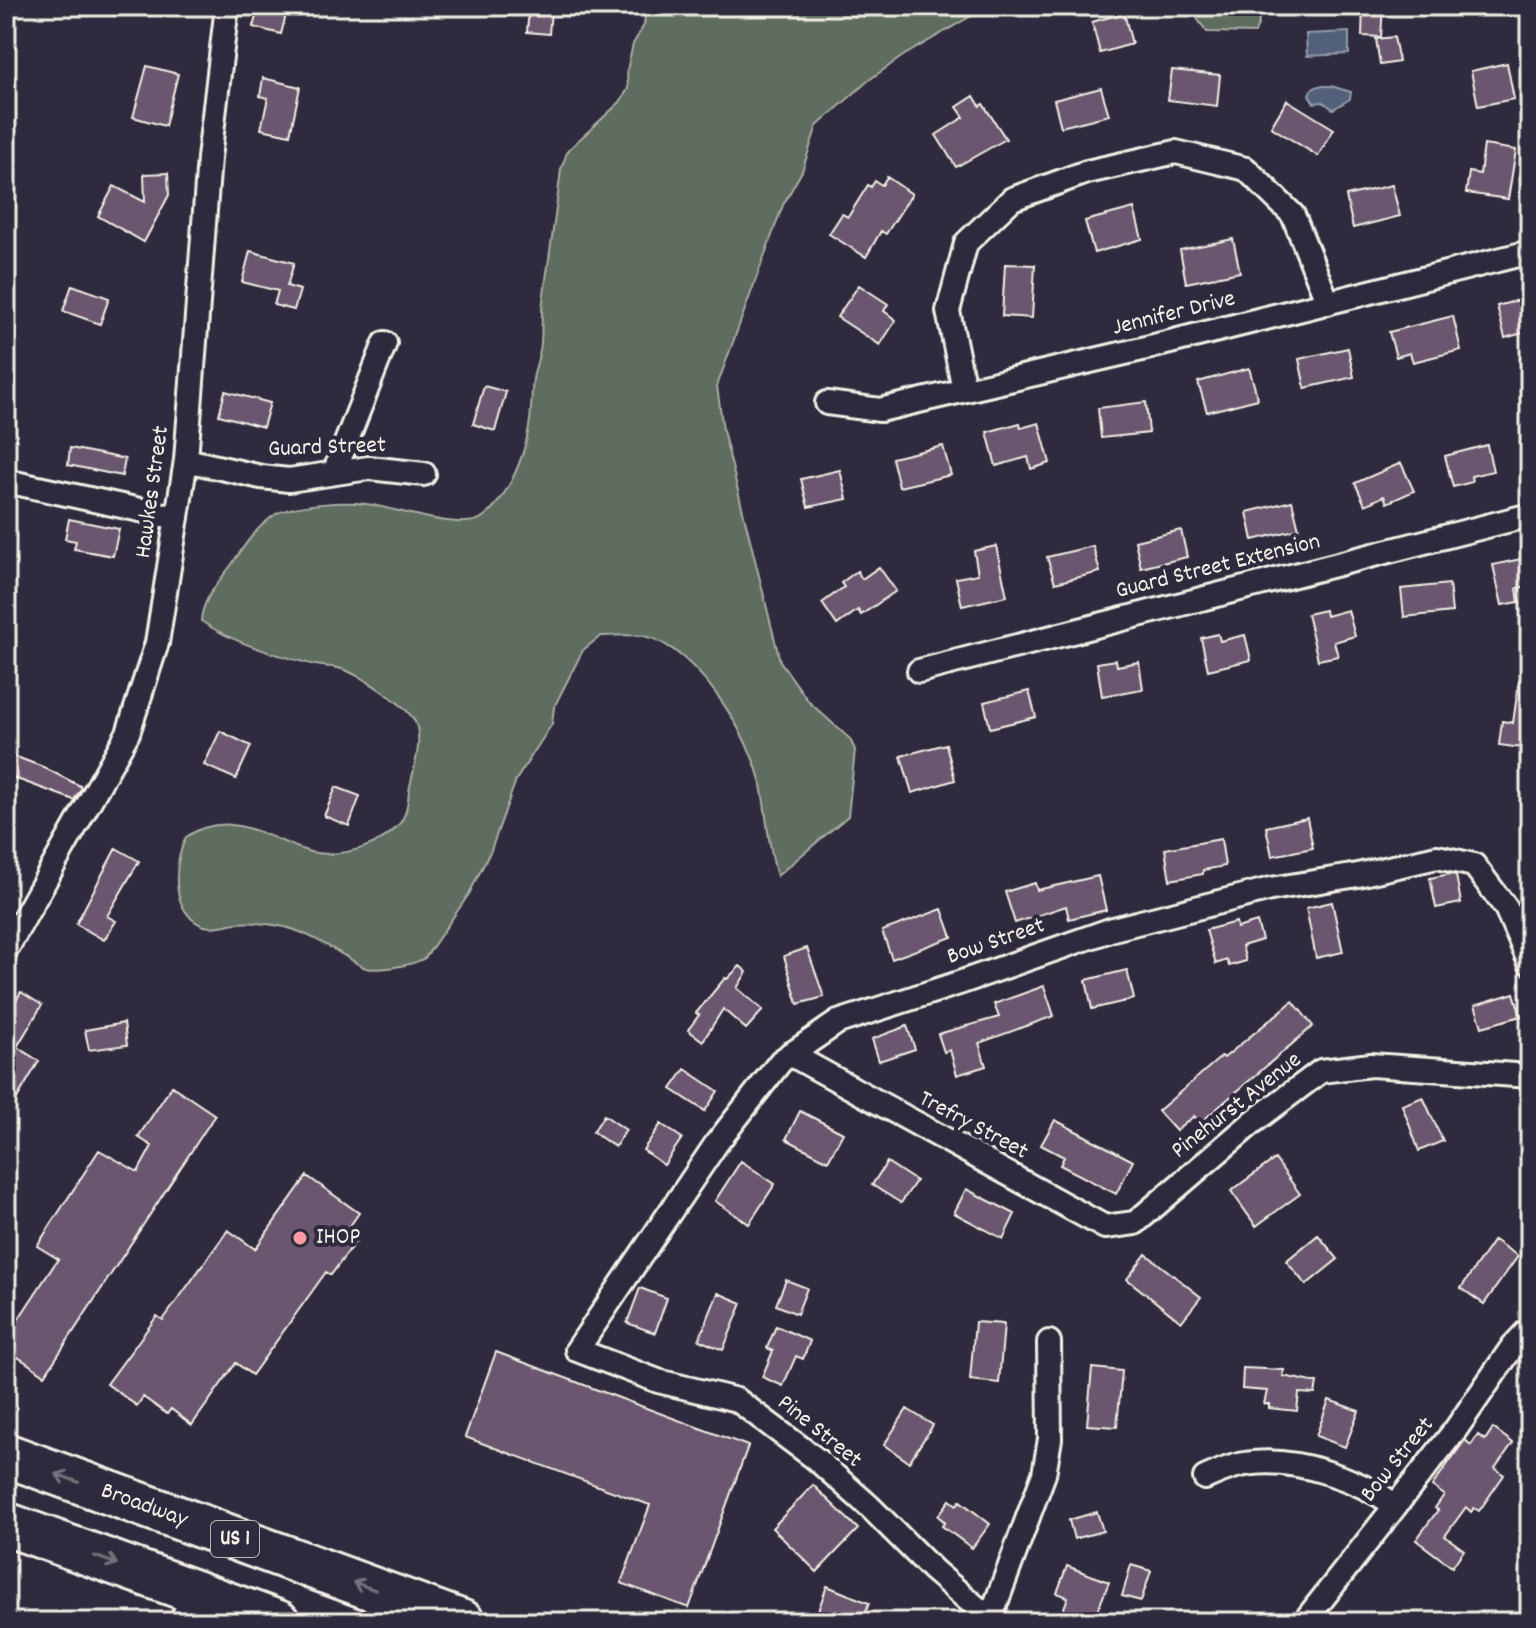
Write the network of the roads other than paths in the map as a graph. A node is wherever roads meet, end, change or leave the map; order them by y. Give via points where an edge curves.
1 (227, 6) edge
2 (1530, 252) edge
3 (1328, 303) junction
4 (385, 343) dead end
5 (964, 389) junction
6 (827, 403) dead end
7 (186, 460) junction
8 (334, 473) junction
9 (424, 474) dead end
10 (6, 481) edge
11 (1530, 515) edge
12 (177, 518) junction
13 (919, 671) dead end
14 (6, 950) edge
15 (1530, 963) edge
16 (790, 1054) junction
17 (1530, 1076) edge
18 (1135, 1223) joint
19 (1530, 1328) edge
20 (1049, 1342) dead end
21 (577, 1350) joint
22 (6, 1455) edge
23 (1205, 1478) dead end
24 (1395, 1505) junction
25 (6, 1524) edge
26 (188, 1607) edge
27 (990, 1621) edge
28 (278, 1622) edge
29 (463, 1622) edge
30 (1304, 1622) edge

1 - 7 street, Hawkes Street via 209,158
2 - 3 street, Jennifer Drive
3 - 5 street, Jennifer Drive
3 - 5 street via 1293,215 1246,169 1176,152 1087,172 1012,199 966,243 948,311
4 - 8 street
5 - 6 street, Jennifer Drive via 880,410
7 - 8 street, Guard Street via 289,480
7 - 12 street, Hawkes Street
8 - 9 street, Guard Street via 369,468
10 - 12 street
11 - 13 street, Guard Street Extension
12 - 14 street, Hawkes Street via 157,643 128,733
15 - 16 street, Bow Street via 1506,908 1474,865 1437,857 1271,889 1113,929 838,1022
16 - 18 street, Trefry Street via 1105,1227
16 - 21 street, Bow Street via 716,1144
17 - 18 street, Pinehurst Avenue via 1371,1065 1321,1071
19 - 24 street, Bow Street
20 - 27 street via 1050,1439 1044,1474
21 - 27 street, Pine Street via 658,1381 737,1400 816,1459
29 -> 22 highway, Broadway / US 1
23 - 24 street via 1254,1463 1296,1466 1362,1485
24 - 30 street, Bow Street
25 -> 26 highway
26 - 28 highway

